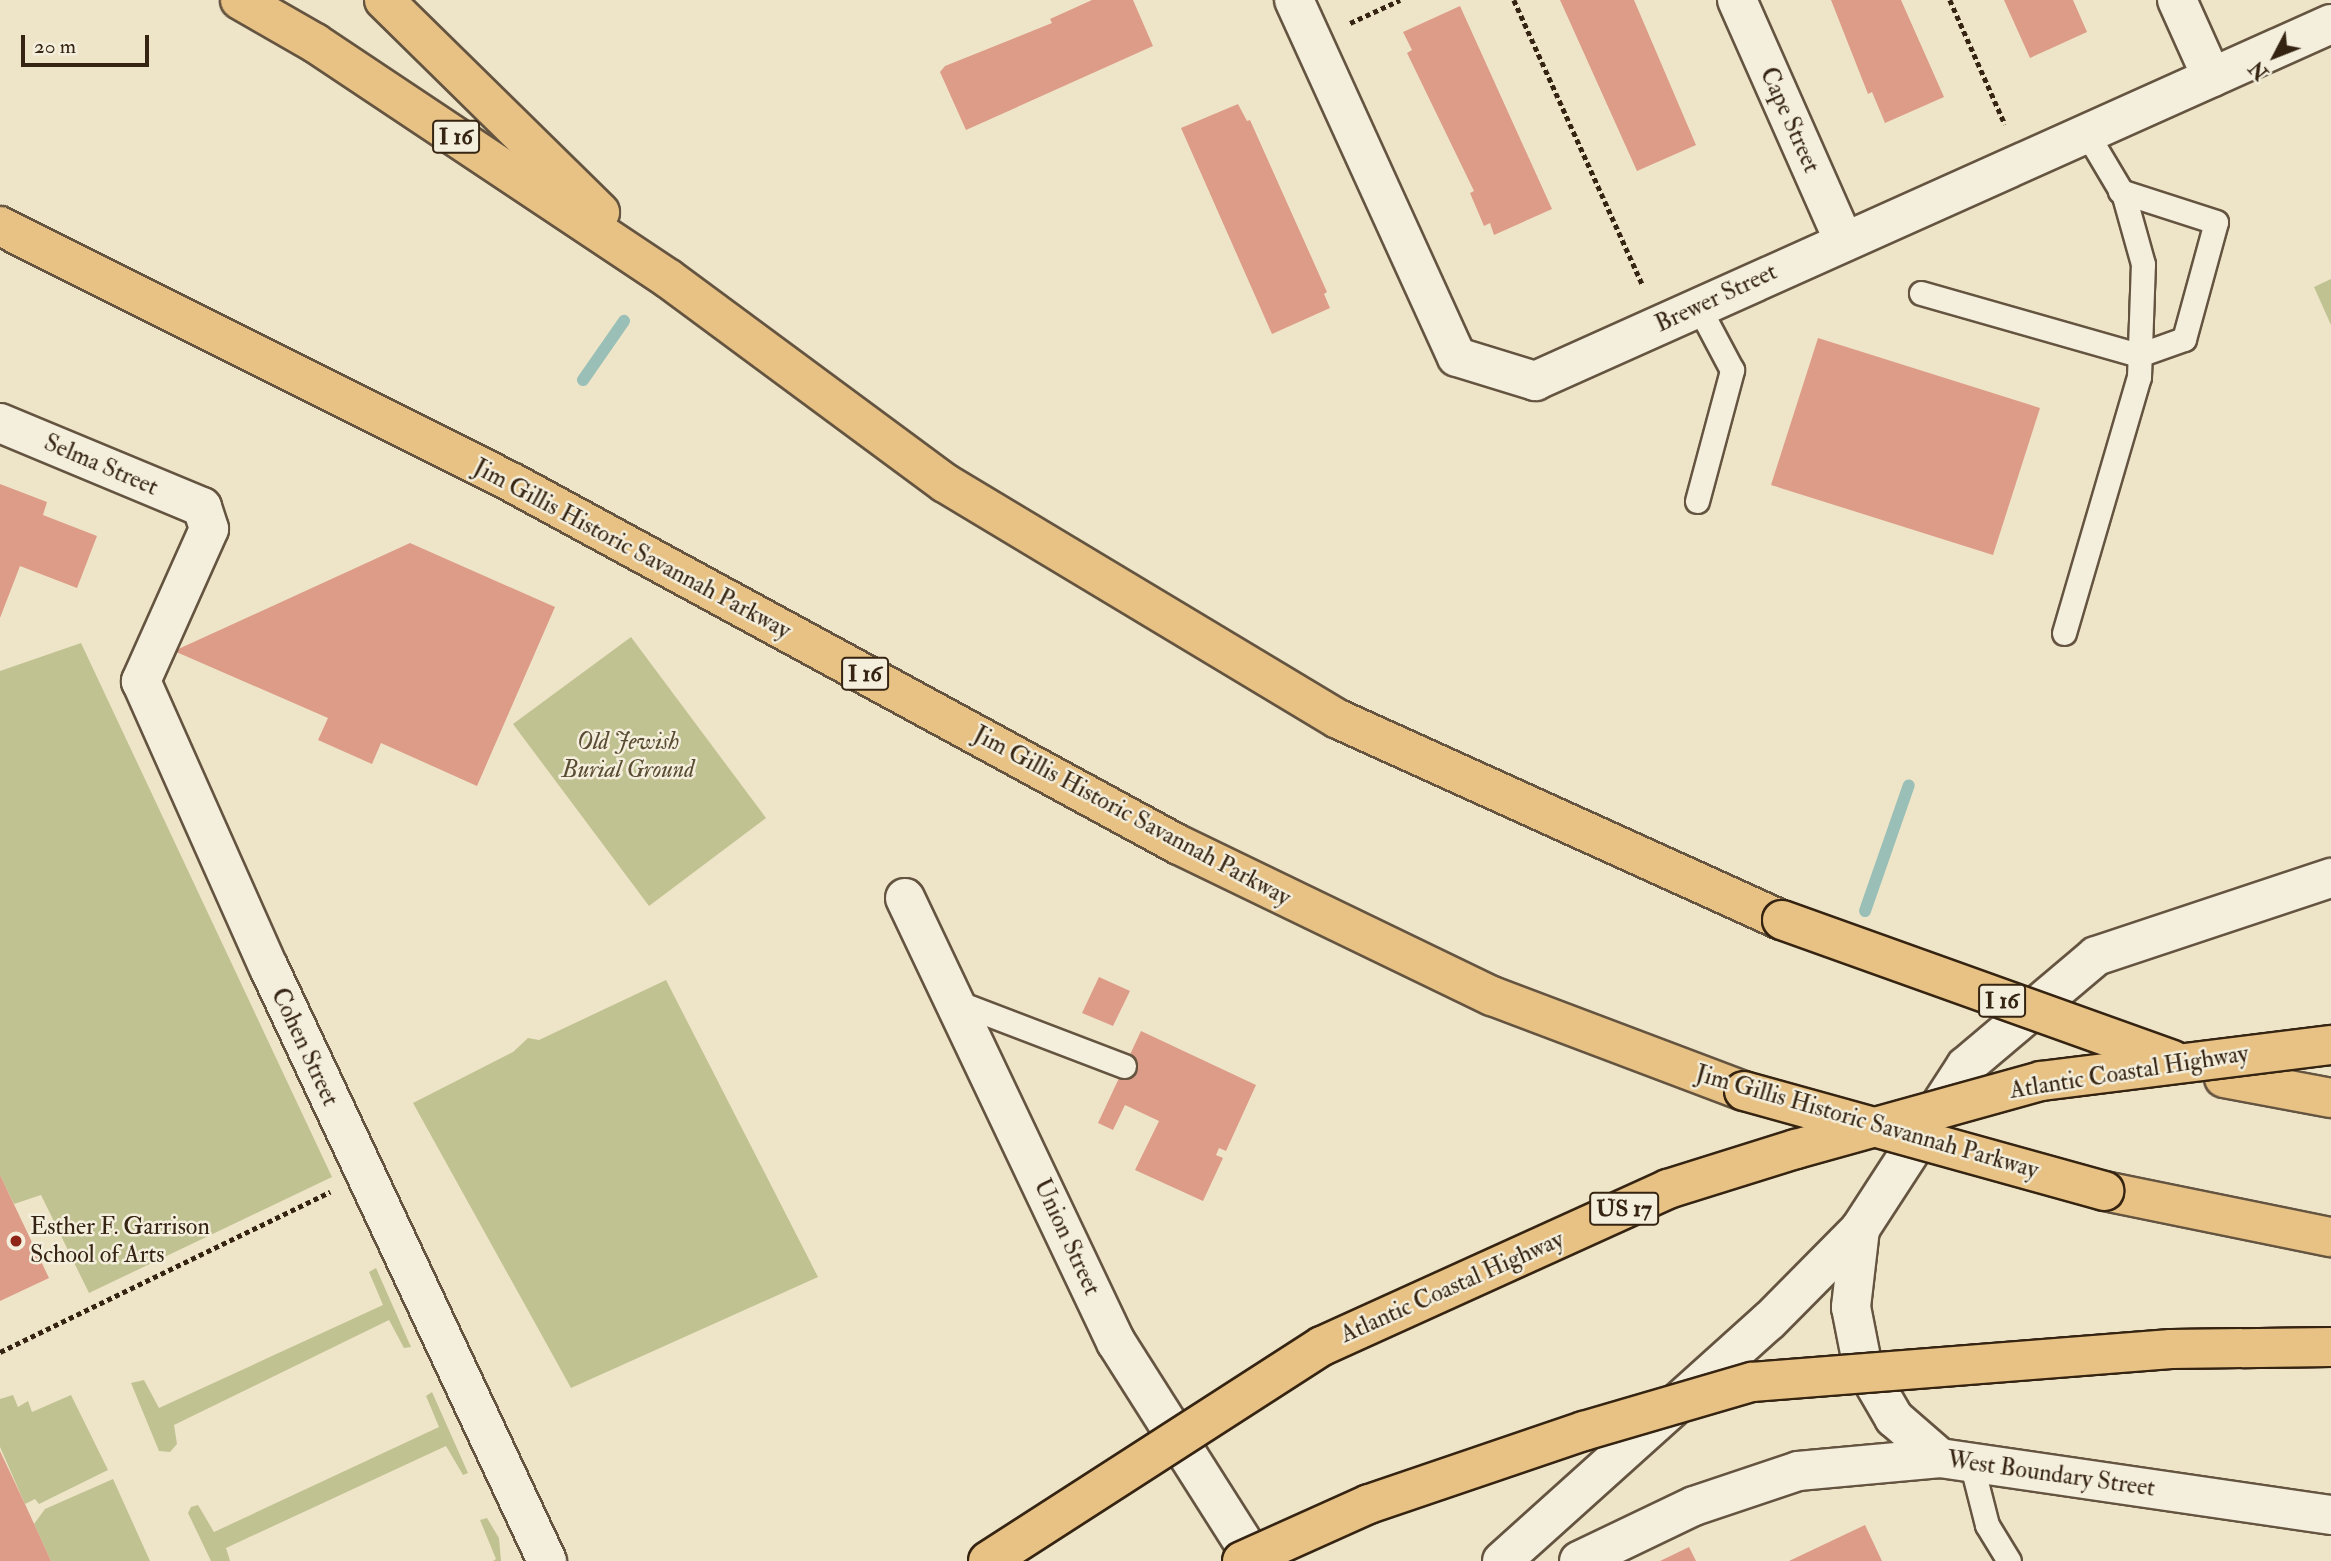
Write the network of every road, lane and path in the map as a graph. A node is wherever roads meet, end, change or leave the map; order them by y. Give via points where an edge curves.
1 (240, 0) edge
2 (384, 0) edge
3 (1294, 0) edge
4 (1400, 0) edge
5 (1514, 0) edge
6 (1737, 0) edge
7 (1950, 0) edge
8 (2177, 0) edge
9 (1348, 24) dead end
10 (2330, 24) edge
11 (2212, 78) junction
12 (2005, 124) dead end
13 (2087, 134) junction
14 (2120, 191) junction
15 (0, 226) edge
16 (1843, 239) junction
17 (669, 279) junction
18 (1643, 286) dead end
19 (1922, 293) dead end
20 (1698, 306) junction
21 (2139, 355) junction
22 (0, 423) edge
23 (1697, 500) dead end
24 (205, 518) joint
25 (2064, 633) dead end
26 (2331, 878) edge
27 (905, 898) dead end
28 (954, 1001) junction
29 (2331, 1045) edge
30 (1124, 1066) dead end
31 (2331, 1098) edge
32 (365, 1175) junction
33 (1860, 1229) junction
34 (2331, 1237) edge
35 (2331, 1347) edge
36 (0, 1352) edge
37 (1956, 1460) junction
38 (2331, 1515) edge
39 (547, 1561) edge
40 (988, 1561) edge
41 (1242, 1561) edge
42 (1255, 1561) edge
43 (1503, 1561) edge
44 (1579, 1561) edge
45 (2009, 1561) edge

1 - 17 highway, I 16 via 315,43
2 - 17 highway
3 - 20 street, Brewer Street via 1457,356 1535,381
4 - 9 path
5 - 18 path
6 - 16 street, Cape Street
7 - 12 path
8 - 11 street
10 - 11 street, Brewer Street
11 - 13 street, Brewer Street
13 - 14 lane
13 - 16 street, Brewer Street
14 - 21 lane via 2143,264
14 - 21 lane via 2216,222 2184,339
15 - 34 highway, Jim Gillis Historic Savannah Parkway / I 16, bridge via 513,483 1179,845 1492,996 1744,1091 2105,1191
16 - 20 street, Brewer Street
17 - 31 highway, I 16, bridge via 945,483 1338,719 1782,920 2224,1078
19 - 21 lane
20 - 23 lane via 1732,370
21 - 25 lane via 2138,377
22 - 24 street, Selma Street
24 - 32 street, Cohen Street via 141,681
26 - 33 street via 2096,956 1966,1066
27 - 28 street, Union Street
28 - 30 lane
28 - 42 street, Union Street via 1116,1342
29 - 40 highway, Atlantic Coastal Highway / US 17, bridge via 2041,1082 1668,1189 1322,1346
32 - 36 path
32 - 39 street, Cohen Street
33 - 37 street via 1851,1307 1862,1363 1894,1418
33 - 43 street via 1769,1321
35 - 41 highway, bridge via 2171,1349 1752,1382 1584,1431 1369,1504
37 - 38 street, West Boundary Street
37 - 44 street, West Boundary Street via 1798,1471 1694,1506
37 - 45 lane

